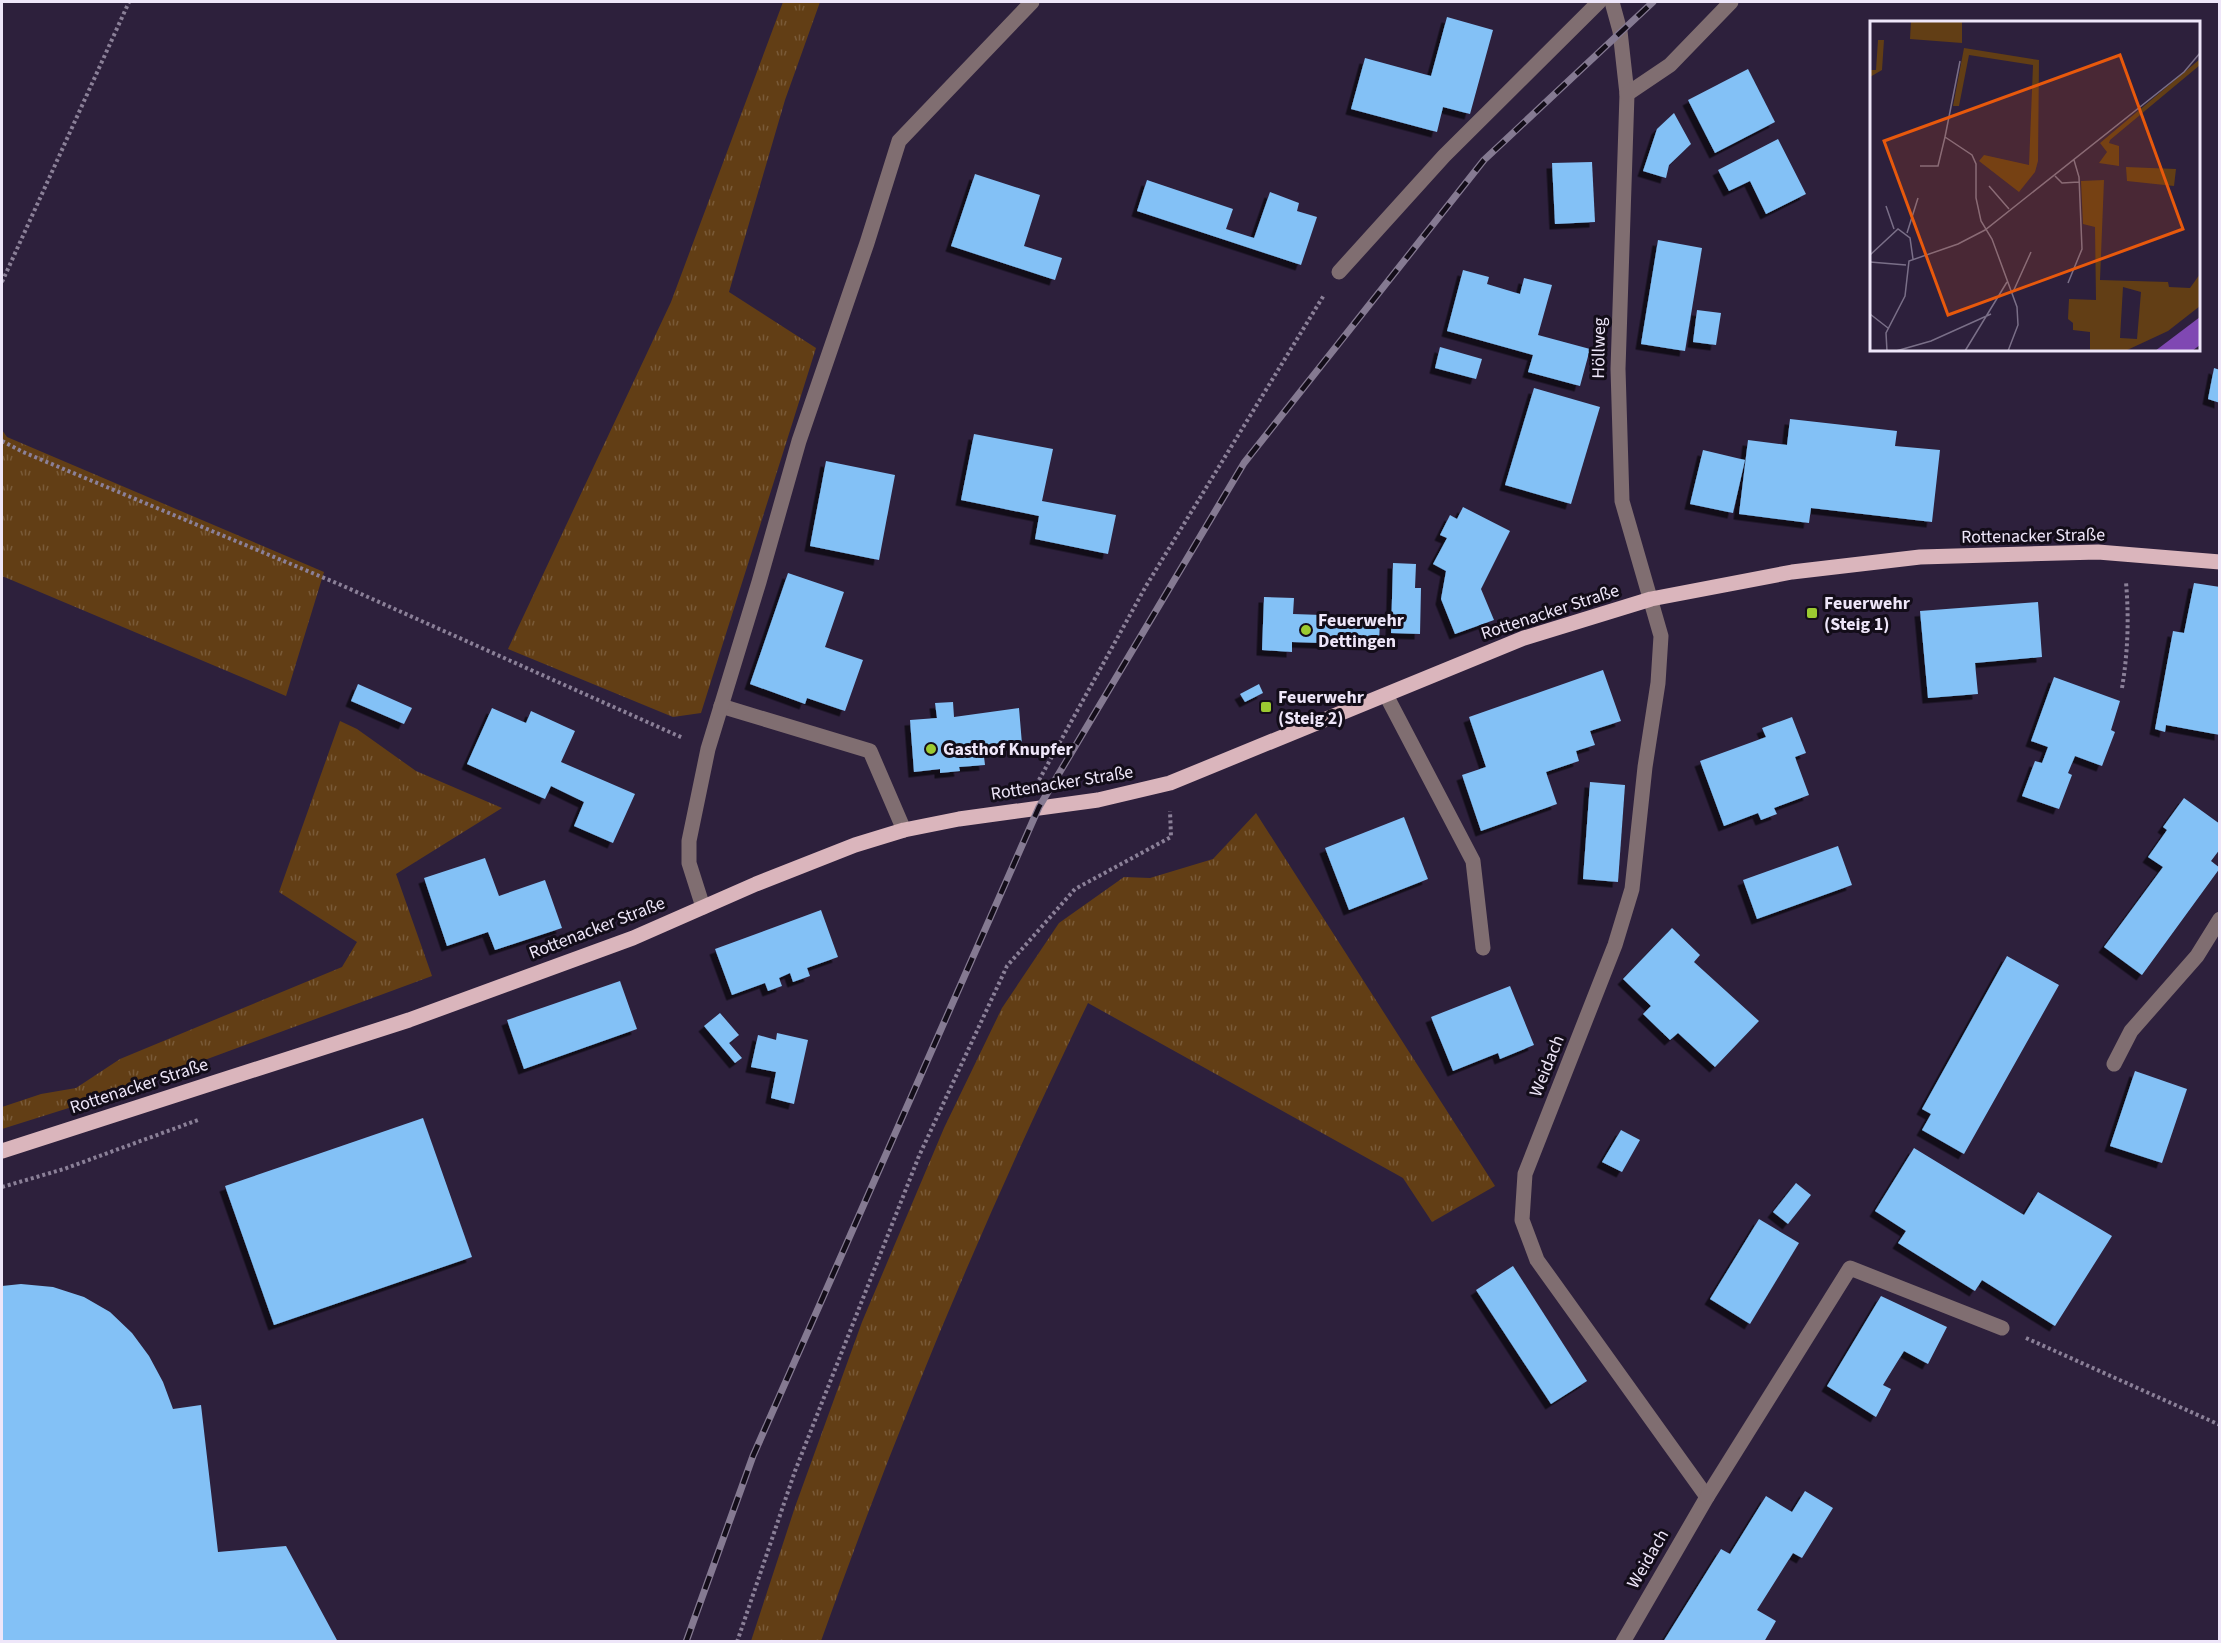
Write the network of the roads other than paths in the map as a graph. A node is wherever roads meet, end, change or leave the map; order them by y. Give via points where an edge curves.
1 (1032, 2) edge
2 (1599, 2) edge
3 (1612, 2) edge
4 (1731, 2) edge
5 (1627, 94) junction
6 (1339, 272) road end
7 (2220, 562) edge
8 (1651, 599) junction
9 (1386, 695) junction
10 (721, 706) junction
11 (904, 831) junction
12 (703, 907) junction
13 (2220, 919) edge
14 (1483, 948) dead end
15 (2114, 1064) dead end
16 (2, 1151) edge
17 (2002, 1328) road end
18 (1707, 1497) junction
19 (1623, 1641) edge

1 - 10 street via 899,141 799,441
2 - 6 street via 1444,156
3 - 5 street, Höllweg via 1620,31
4 - 5 street via 1670,65
5 - 8 street, Höllweg via 1618,369 1622,501
7 - 8 main road, Rottenacker Straße via 2098,552 1920,557 1792,572
8 - 9 main road, Rottenacker Straße via 1524,638
8 - 18 street, Weidach via 1661,636 1658,683 1632,889 1616,945 1525,1174 1522,1220 1537,1260
9 - 11 main road, Rottenacker Straße via 1170,783 1098,800 958,819
9 - 14 street via 1473,861
10 - 11 street via 870,751
10 - 12 street via 689,841 689,863
11 - 12 main road, Rottenacker Straße via 855,844
12 - 16 main road, Rottenacker Straße via 633,938 409,1020
13 - 15 street via 2198,956 2131,1030
17 - 18 street, Weidach via 1850,1268
18 - 19 street, Weidach

